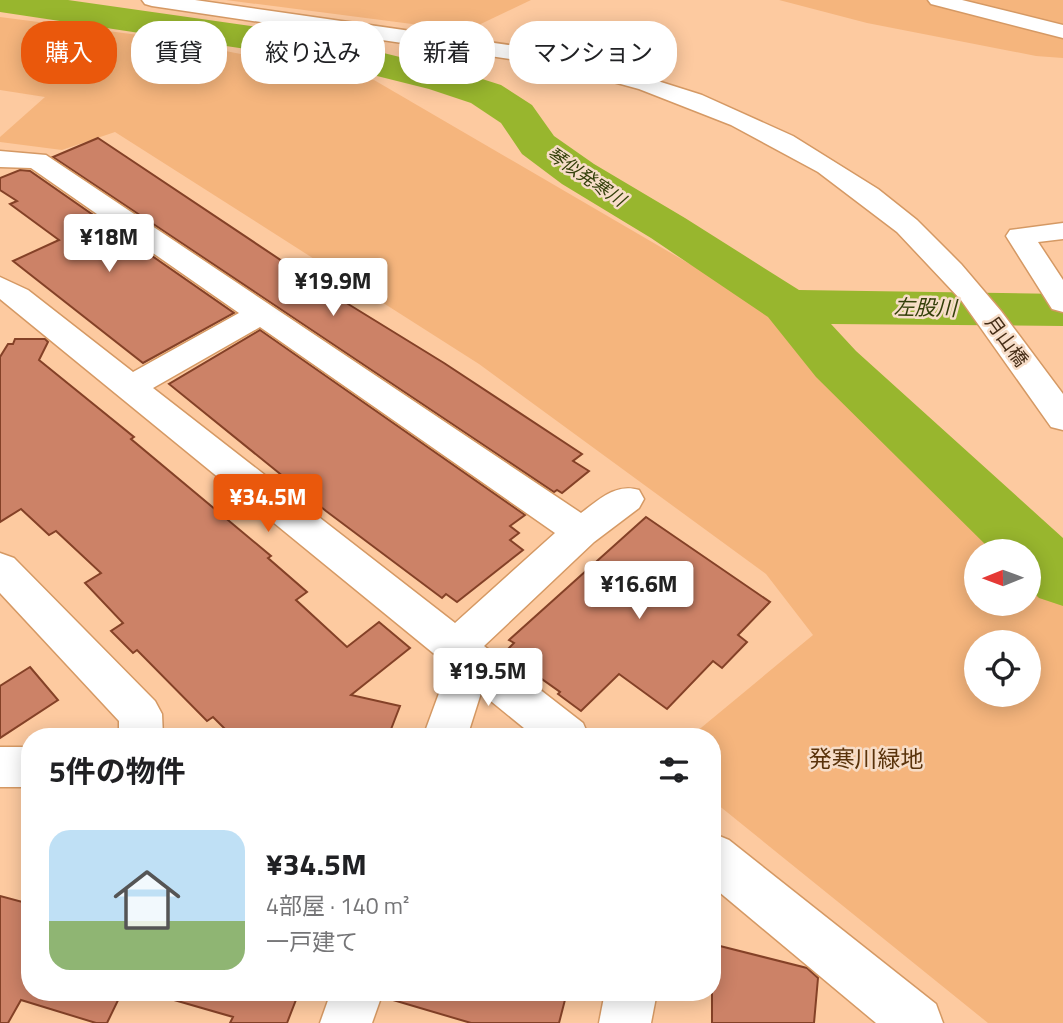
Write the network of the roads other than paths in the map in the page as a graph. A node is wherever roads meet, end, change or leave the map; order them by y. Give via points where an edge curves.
1 (152, 0) edge
2 (938, 0) edge
3 (1063, 32) edge
4 (0, 159) edge
5 (1063, 231) edge
6 (1058, 294) edge
7 (6, 299) edge
8 (262, 313) junction
9 (131, 387) junction
10 (1063, 419) edge
11 (626, 499) dead end
12 (581, 532) junction
13 (0, 568) edge
14 (464, 653) junction
15 (141, 728) edge
16 (447, 728) edge
17 (556, 728) edge
18 (21, 766) edge
19 (0, 767) edge
20 (721, 863) edge
21 (354, 1001) edge
22 (629, 1001) edge
23 (346, 1023) edge
24 (625, 1023) edge
25 (917, 1023) edge

1 - 10 street, 月山橋 via 551,58 608,71 703,103 857,186 908,227 995,322
2 - 3 street
4 - 8 street via 37,160
5 - 6 street via 1020,236
7 - 9 street
8 - 9 street
8 - 12 street
9 - 14 street
11 - 12 street
12 - 14 street
13 - 15 street via 140,714
14 - 16 street
14 - 17 street
18 - 19 street
20 - 25 street
21 - 23 street
22 - 24 street

